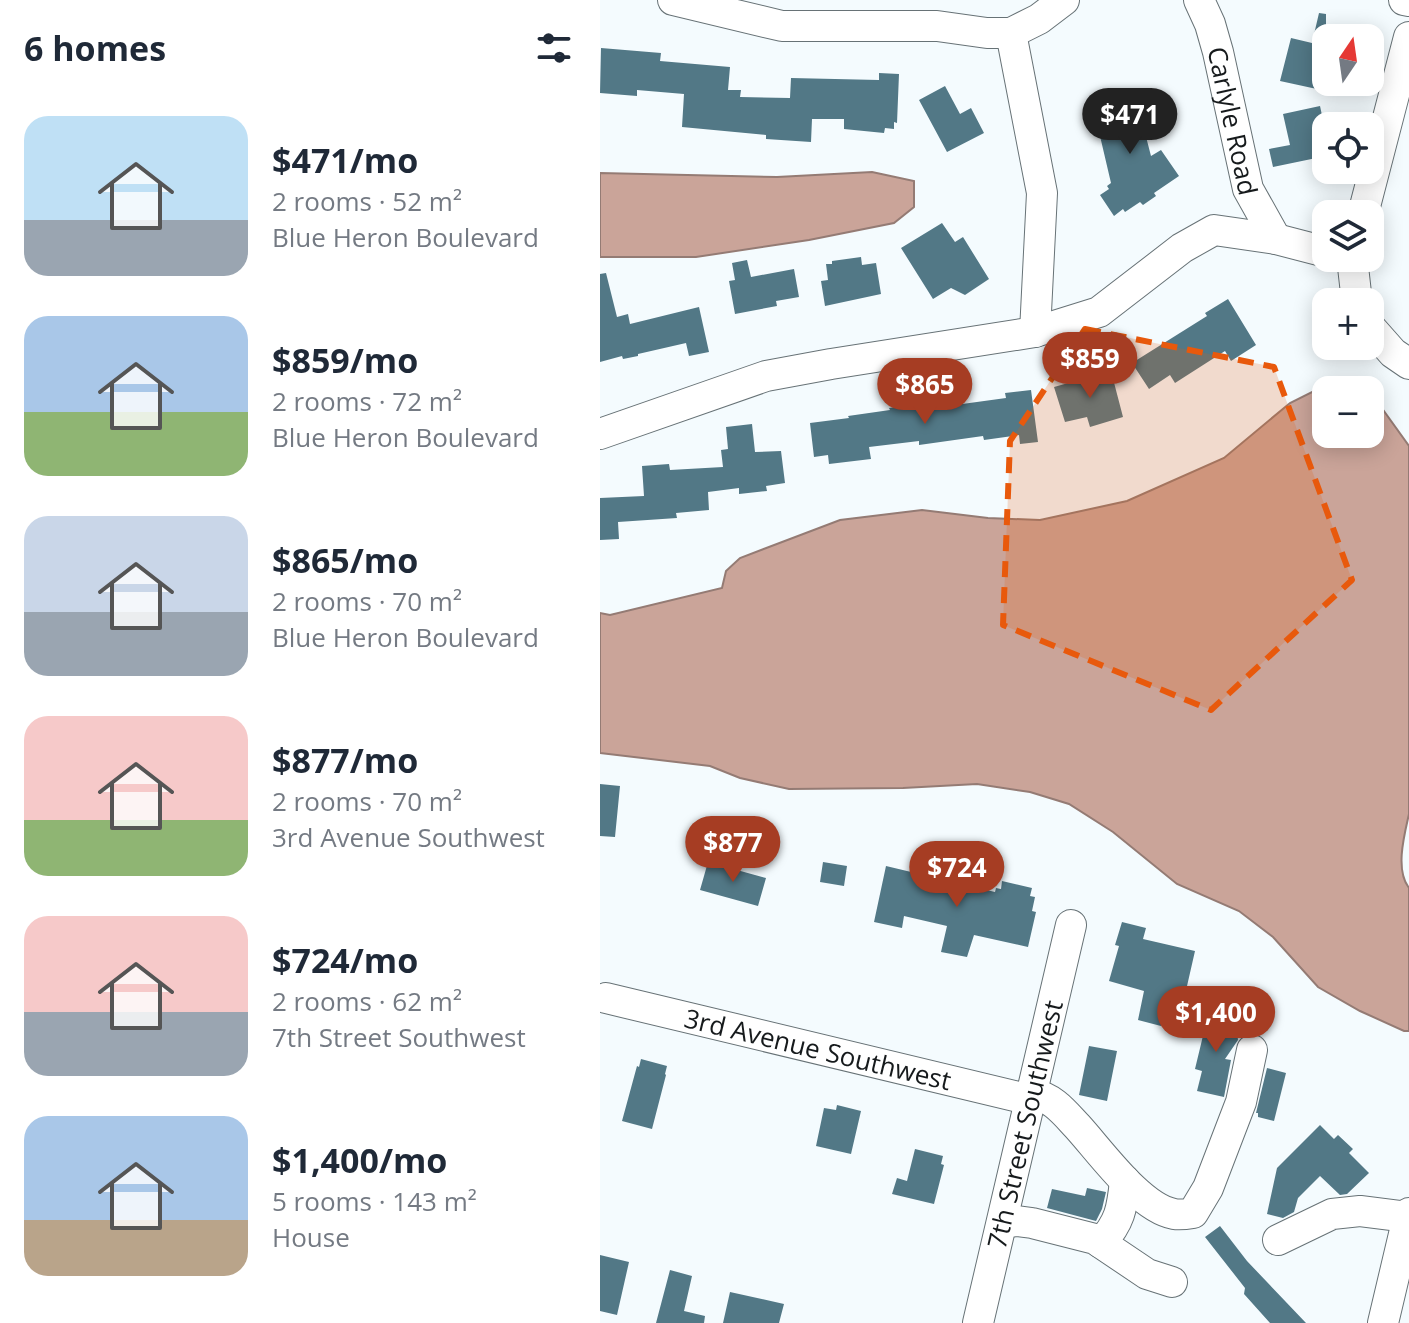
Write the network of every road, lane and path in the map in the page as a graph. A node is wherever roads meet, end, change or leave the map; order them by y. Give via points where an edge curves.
1 (673, 0) edge
2 (1064, 0) edge
3 (1199, 0) edge
4 (1011, 33) junction
5 (1409, 37) edge
6 (1367, 200) edge
7 (1276, 239) junction
8 (1312, 248) edge
9 (1035, 332) junction
10 (1384, 343) edge
11 (1409, 364) edge
12 (600, 434) edge
13 (1071, 925) dead end
14 (602, 996) edge
15 (1252, 1050) dead end
16 (1032, 1097) junction
17 (1125, 1181) junction
18 (1408, 1215) edge
19 (1002, 1223) junction
20 (1278, 1240) dead end
21 (1101, 1243) junction
22 (1172, 1282) dead end
23 (978, 1323) edge
24 (1383, 1323) edge

1 - 4 street via 782,26 937,26
2 - 4 street
3 - 7 street, Carlyle Road via 1218,52 1248,189
4 - 9 street via 1042,193
5 - 6 street
7 - 8 street
7 - 9 street via 1214,230 1099,312
9 - 12 street via 766,376
10 - 11 street
13 - 16 street, 7th Street Southwest
14 - 16 street, 3rd Avenue Southwest
15 - 17 street, 3rd Avenue Southwest via 1241,1102 1193,1213 1166,1212
16 - 17 street, 3rd Avenue Southwest via 1044,1096 1057,1104
16 - 19 street, 7th Street Southwest
17 - 21 street via 1120,1217
18 - 20 street via 1332,1214
18 - 24 street
19 - 21 street via 1032,1223
19 - 23 street, 7th Street Southwest
21 - 22 street via 1147,1274

